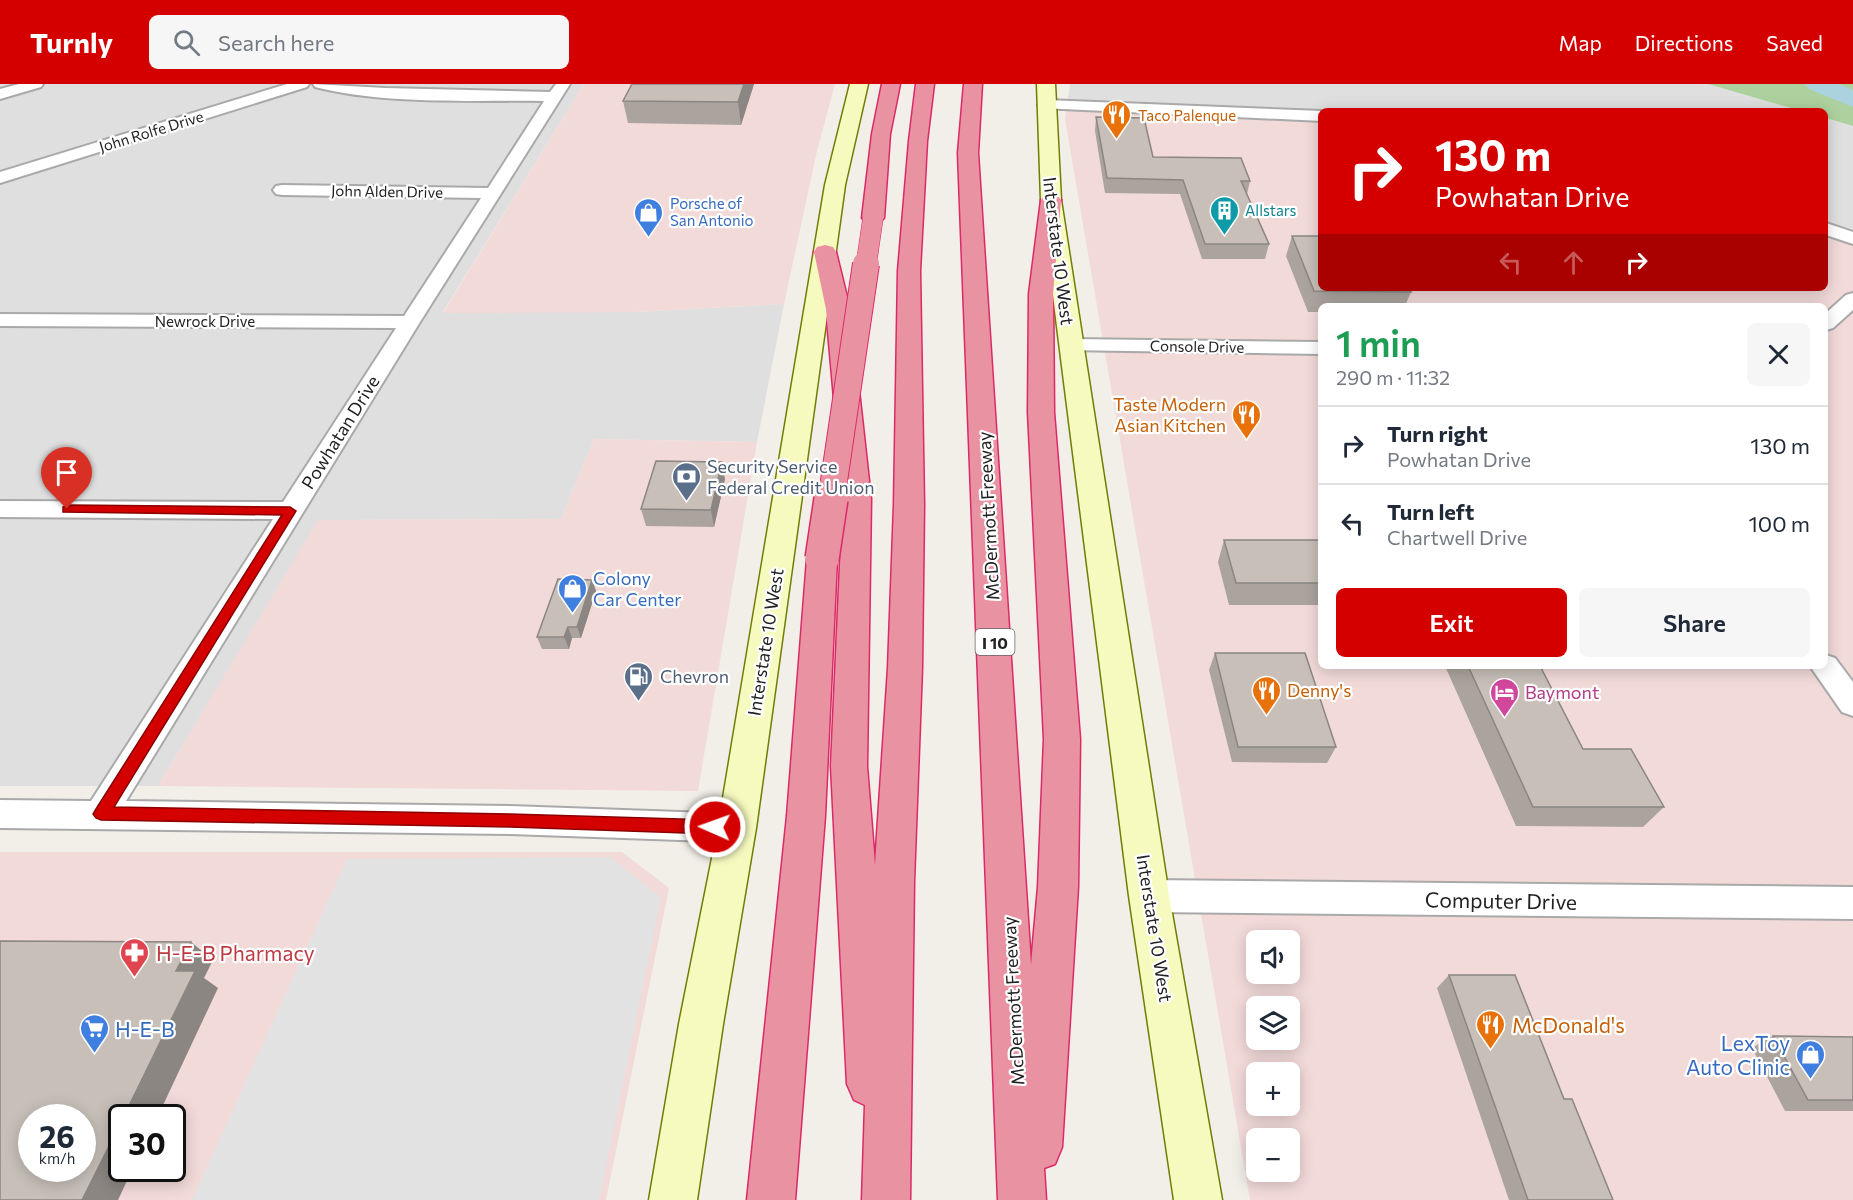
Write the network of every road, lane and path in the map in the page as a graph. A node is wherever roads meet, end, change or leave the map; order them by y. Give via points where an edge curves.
1 (36, 84) edge
2 (302, 84) edge
3 (320, 84) edge
4 (859, 84) edge
5 (891, 84) edge
6 (925, 84) edge
7 (973, 84) edge
8 (1046, 84) edge
9 (3, 90) edge
10 (558, 90) edge
11 (1046, 105) junction
12 (1318, 116) edge
13 (0, 178) edge
14 (282, 190) dead end
15 (493, 193) junction
16 (1051, 200) junction
17 (1828, 230) edge
18 (1853, 238) edge
19 (825, 252) junction
20 (1853, 299) edge
21 (0, 320) edge
22 (410, 322) junction
23 (1828, 322) edge
24 (1072, 345) junction
25 (1318, 348) edge
26 (0, 509) edge
27 (290, 511) junction
28 (1827, 669) edge
29 (1853, 704) edge
30 (0, 814) edge
31 (101, 814) junction
32 (736, 828) junction
33 (1149, 896) junction
34 (1853, 903) edge
35 (673, 1200) edge
36 (771, 1200) edge
37 (878, 1200) edge
38 (886, 1200) edge
39 (1022, 1200) edge
40 (1034, 1200) edge
41 (1198, 1200) edge

1 - 9 street
2 - 13 street, John Rolfe Drive
3 - 10 street via 385,93
4 - 19 main road, Interstate 10 West via 835,185
5 - 36 highway, bridge via 822,559 806,816
6 - 38 highway via 909,271 906,622 894,882
7 - 39 highway, McDermott Freeway / I 10 via 968,153
8 - 11 main road, Interstate 10 West
10 - 15 street, Powhatan Drive
11 - 12 street
11 - 16 main road, Interstate 10 West
14 - 15 street, John Alden Drive
15 - 22 street, Powhatan Drive
16 - 24 main road, Interstate 10 West
16 - 40 highway via 1041,294 1041,412 1062,739 1058,887
17 - 18 street
19 - 32 main road, Interstate 10 West
19 - 37 highway via 838,309 857,499 849,766
20 - 23 street
21 - 22 street, Newrock Drive
22 - 27 street, Powhatan Drive
24 - 25 street, Console Drive
24 - 33 main road, Interstate 10 West
26 - 27 street
27 - 31 street, Powhatan Drive
28 - 29 street
30 - 31 street
31 - 32 street via 510,820
32 - 35 main road, Interstate 10 West
33 - 34 street, Computer Drive
33 - 41 main road, Interstate 10 West

